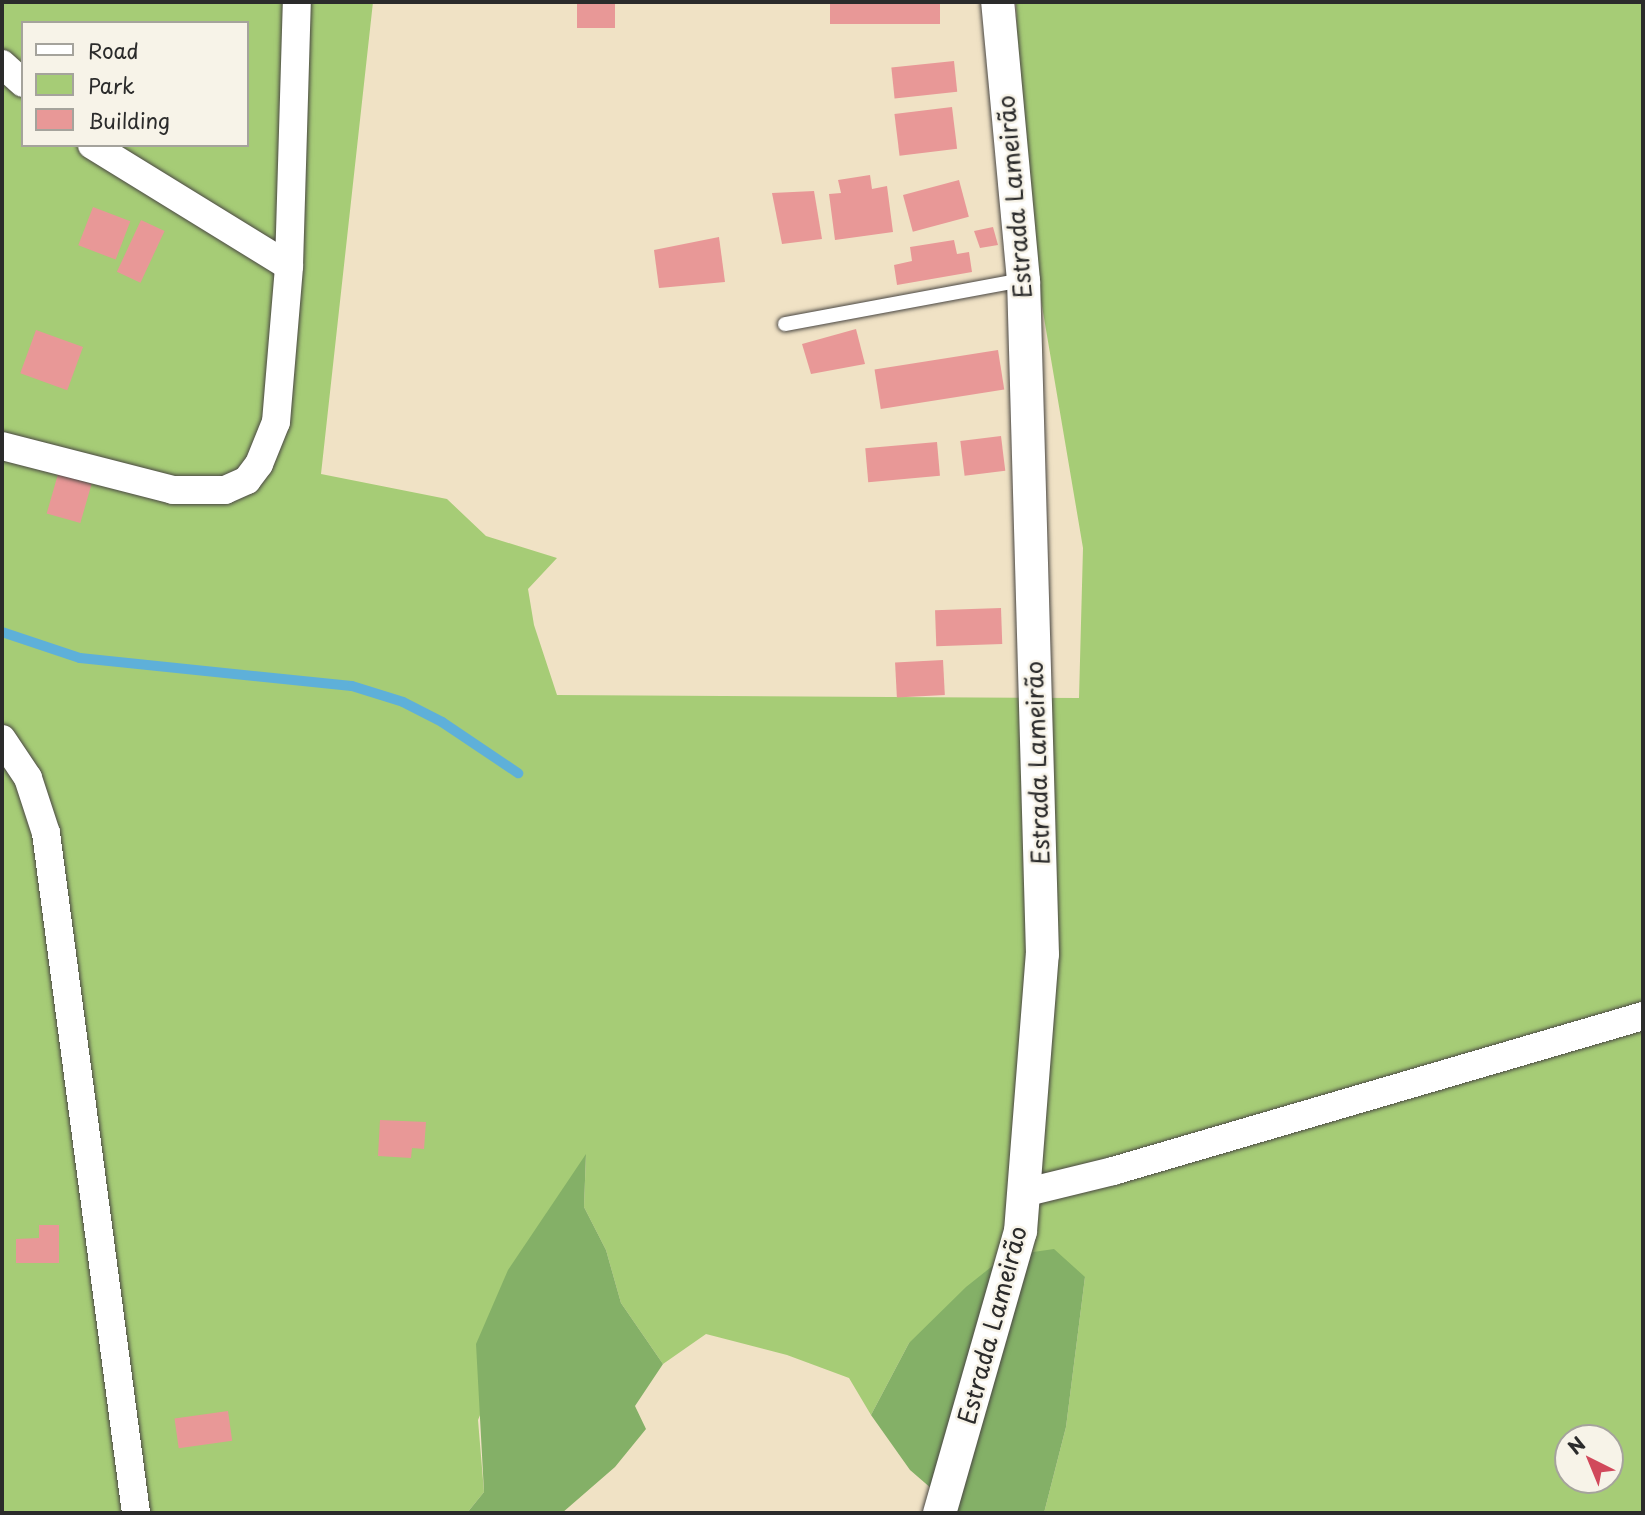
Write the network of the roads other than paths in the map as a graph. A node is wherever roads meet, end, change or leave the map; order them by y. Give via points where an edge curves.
1 (297, 2) edge
2 (997, 2) edge
3 (2, 64) edge
4 (21, 81) edge
5 (95, 147) edge
6 (289, 265) junction
7 (1023, 280) junction
8 (785, 324) dead end
9 (2, 446) edge
10 (2, 739) edge
11 (1643, 1017) edge
12 (1023, 1193) junction
13 (135, 1513) edge
14 (939, 1513) edge

1 - 6 street
2 - 7 street, Estrada Lameirão
3 - 4 street
5 - 6 street
6 - 9 street via 276,422 259,464 247,480 225,490 173,490
7 - 8 lane
7 - 12 street, Estrada Lameirão via 1042,954
10 - 13 street via 28,778 46,833
11 - 12 street
12 - 14 street, Estrada Lameirão via 1020,1231

